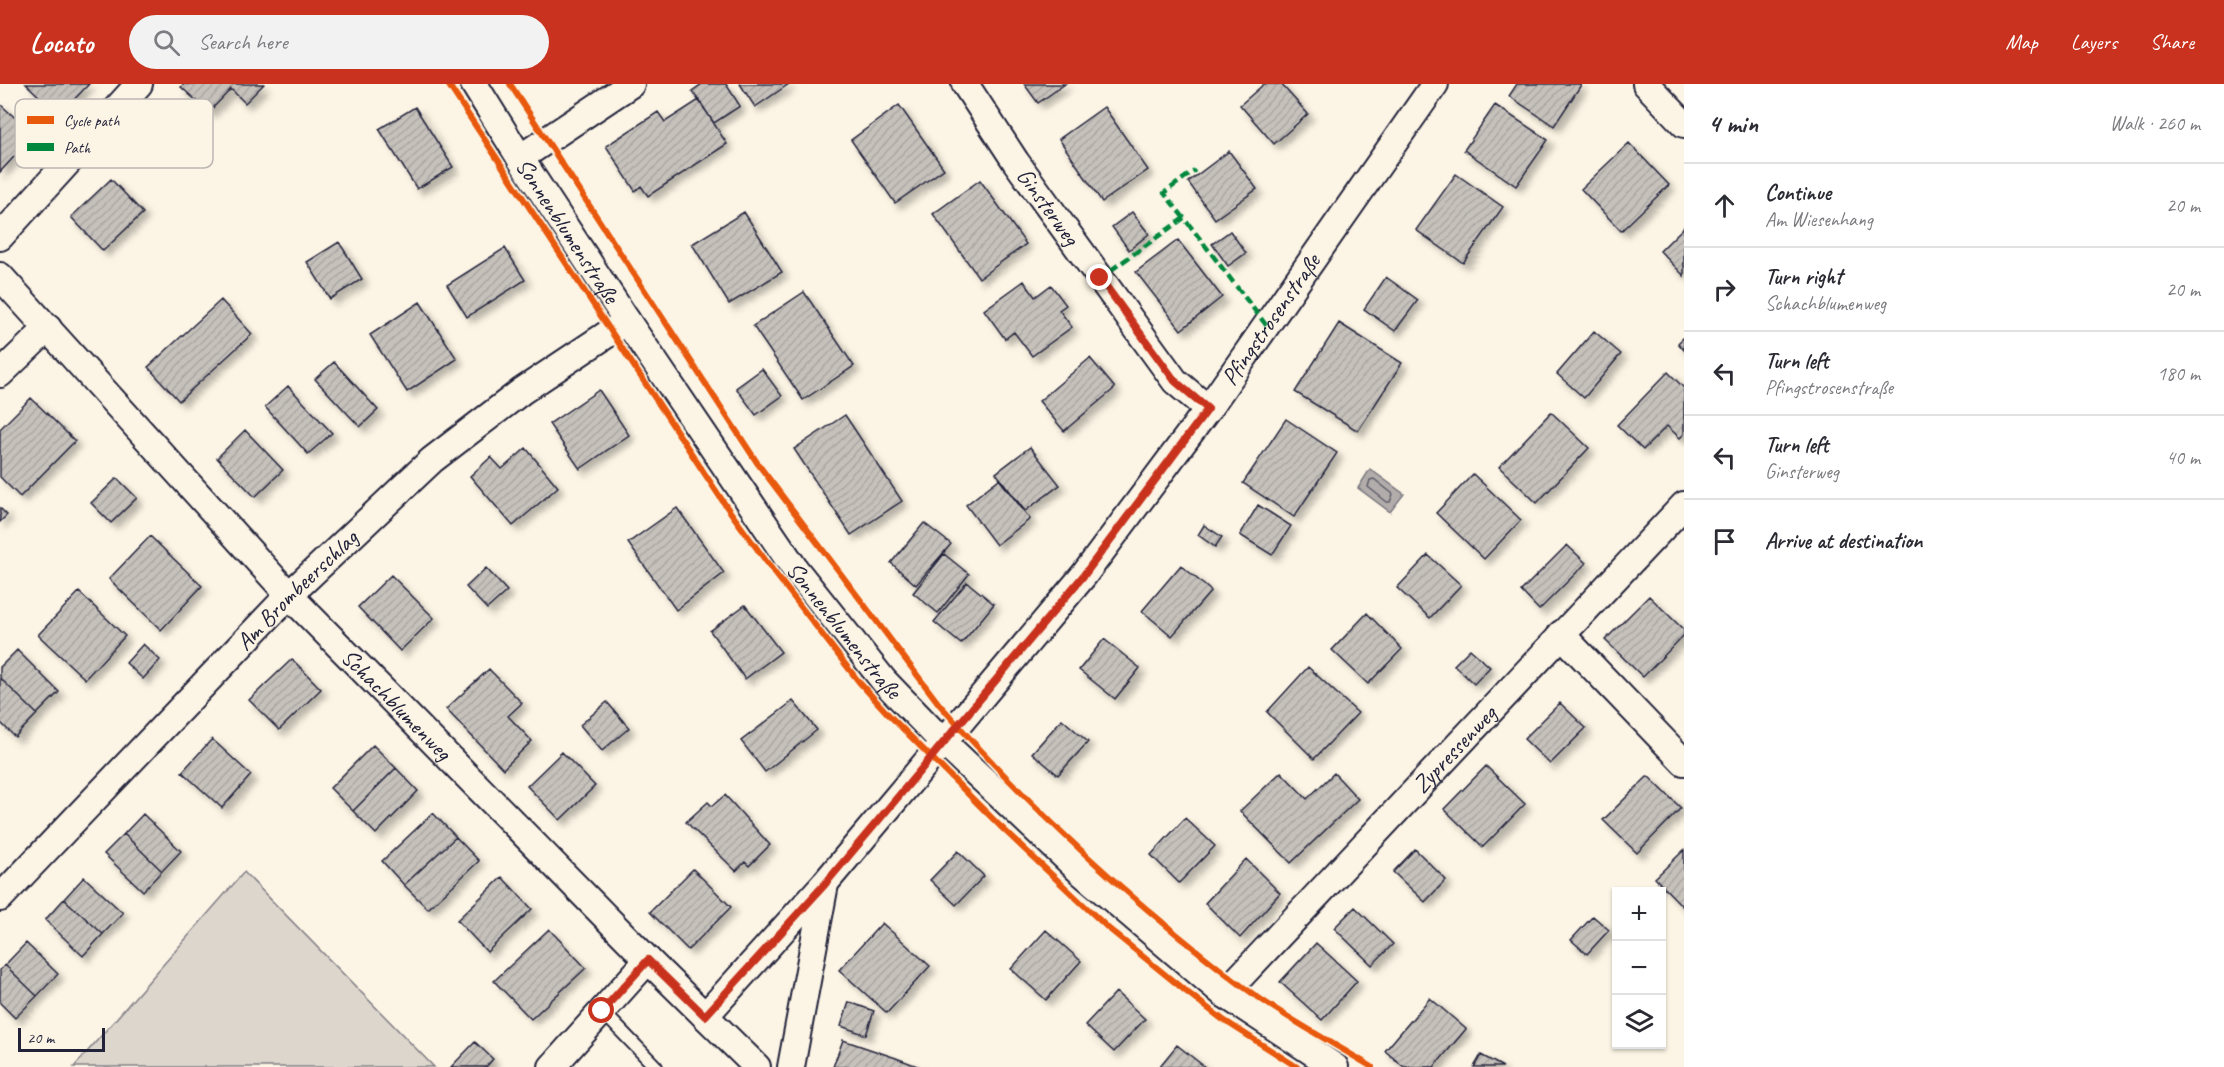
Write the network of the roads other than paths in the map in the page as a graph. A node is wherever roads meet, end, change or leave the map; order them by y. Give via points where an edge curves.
1 (139, 84) edge
2 (474, 84) edge
3 (631, 84) edge
4 (965, 84) edge
5 (1436, 84) edge
6 (1646, 84) edge
7 (125, 99) edge
8 (1684, 124) edge
9 (520, 158) junction
10 (63, 168) edge
11 (0, 237) edge
12 (0, 276) edge
13 (627, 321) junction
14 (48, 328) junction
15 (0, 374) edge
16 (1208, 409) junction
17 (1684, 505) edge
18 (289, 595) junction
19 (1561, 634) junction
20 (942, 741) junction
21 (1684, 762) edge
22 (825, 884) junction
23 (0, 898) edge
24 (648, 960) junction
25 (1224, 994) junction
26 (602, 1011) junction
27 (705, 1016) junction
28 (552, 1067) edge
29 (656, 1067) edge
30 (757, 1067) edge
31 (791, 1067) edge
32 (1335, 1067) edge

1 - 7 street
2 - 9 street, Sonnenblumenstraße
3 - 9 street
4 - 16 street, Ginsterweg via 1016,162 1175,381
5 - 16 street, Pfingstrosenstraße
6 - 8 street
9 - 13 street, Sonnenblumenstraße
10 - 11 street
12 - 14 street, Schachblumenweg
13 - 18 street, Am Brombeerschlag via 522,391 432,460
13 - 20 street, Sonnenblumenstraße via 795,568 884,681
14 - 15 street
14 - 18 street, Schachblumenweg
16 - 20 street, Pfingstrosenstraße via 1084,575
17 - 19 street, Zypressenweg
18 - 23 street, Am Brombeerschlag
18 - 24 street, Schachblumenweg
19 - 21 street
19 - 25 street, Zypressenweg
20 - 22 street, Pfingstrosenstraße
20 - 25 street, Sonnenblumenstraße via 1080,871
22 - 27 street, Pfingstrosenstraße
22 - 31 street, Pfingstrosenstraße
24 - 26 street
24 - 27 street, Schachblumenweg
25 - 32 street, Sonnenblumenstraße
26 - 28 street
26 - 29 lane
27 - 30 street, Schachblumenweg

